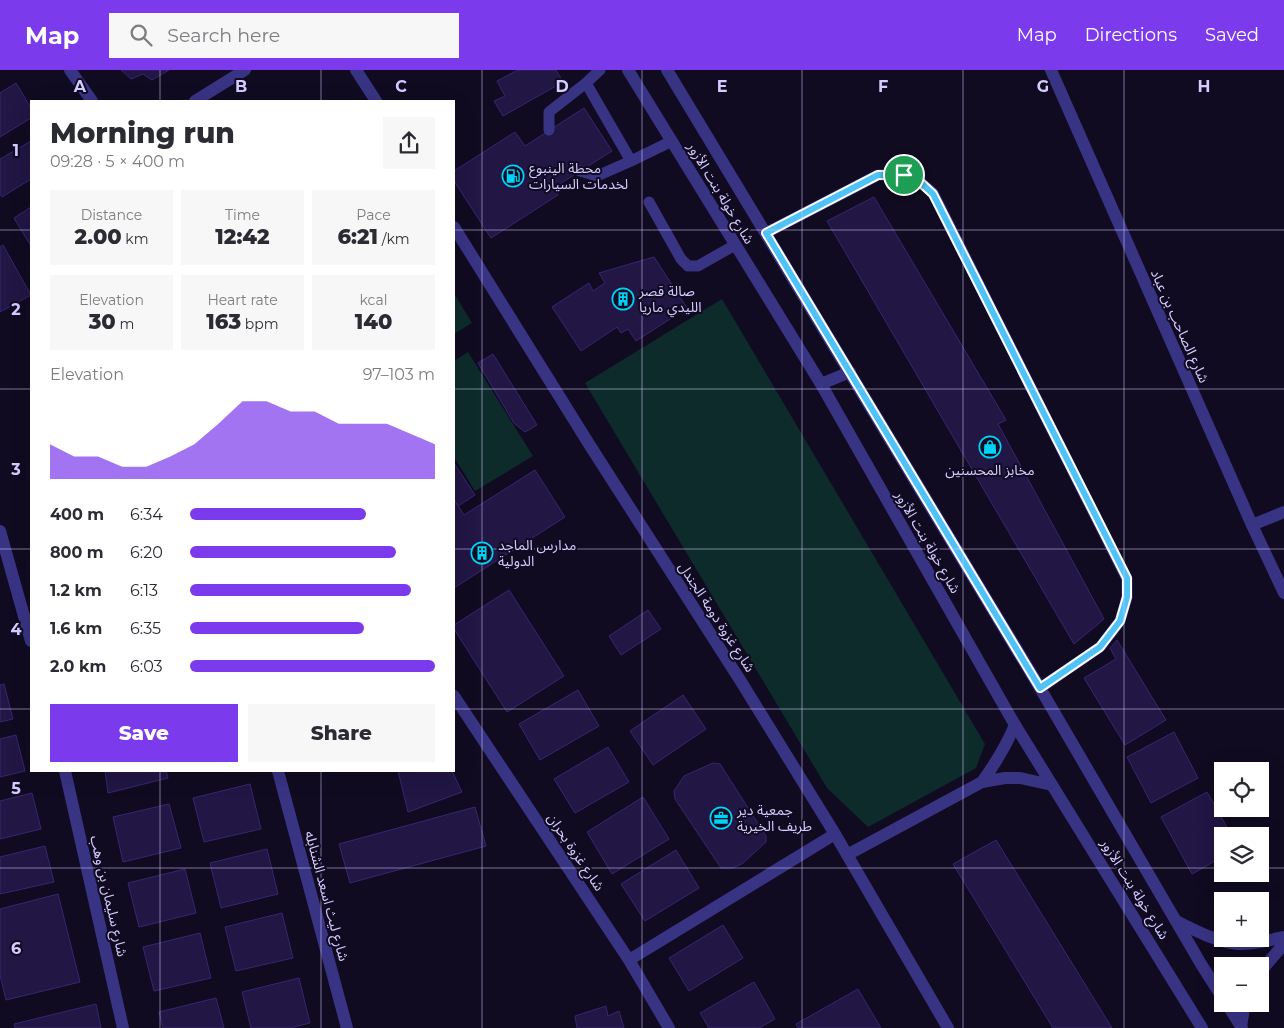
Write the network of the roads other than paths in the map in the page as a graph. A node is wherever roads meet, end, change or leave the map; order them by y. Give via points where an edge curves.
1 (70, 70) edge
2 (245, 70) edge
3 (356, 70) edge
4 (600, 70) edge
5 (628, 70) edge
6 (667, 70) edge
7 (1051, 70) edge
8 (586, 83) junction
9 (91, 100) edge
10 (197, 100) edge
11 (375, 100) edge
12 (550, 130) dead end
13 (672, 141) junction
14 (631, 161) junction
15 (580, 171) dead end
16 (649, 202) dead end
17 (455, 229) edge
18 (766, 233) junction
19 (735, 245) junction
20 (850, 372) junction
21 (821, 384) junction
22 (1284, 512) edge
23 (1252, 525) junction
24 (0, 531) edge
25 (1284, 593) edge
26 (30, 637) edge
27 (1040, 688) junction
28 (455, 698) edge
29 (1015, 725) junction
30 (65, 772) edge
31 (278, 772) edge
32 (982, 782) junction
33 (1052, 785) junction
34 (834, 834) junction
35 (847, 856) junction
36 (1176, 921) junction
37 (1284, 937) edge
38 (1284, 944) edge
39 (629, 960) junction
40 (1269, 962) edge
41 (1214, 984) edge
42 (1232, 1012) edge
43 (1244, 1012) edge
44 (1242, 1027) edge
45 (123, 1028) edge
46 (347, 1028) edge
47 (669, 1028) edge
48 (948, 1028) edge
49 (1202, 1028) edge

1 - 9 street
2 - 10 street
3 - 11 street
4 - 8 lane
5 - 13 street, شارع خولة بنت الأزور
6 - 18 street, شارع خولة بنت الأزور
7 - 23 street, شارع الصاحب بن عباد
8 - 12 lane via 549,112
8 - 14 lane
13 - 14 lane
13 - 19 street, شارع خولة بنت الأزور
14 - 15 lane via 597,176
16 - 19 lane via 680,259 688,266 698,266
17 - 34 street, شارع غزوة دومة الجندل
18 - 20 street, شارع خولة بنت الأزور
18 - 27 lane via 878,175 904,175 919,181 933,194 1127,578 1127,597 1120,621 1100,647
19 - 21 street, شارع خولة بنت الأزور
20 - 21 street
20 - 27 street, شارع خولة بنت الأزور
21 - 29 street, شارع خولة بنت الأزور
22 - 23 street
23 - 25 street, شارع الصاحب بن عباد
24 - 26 street
27 - 36 street, شارع خولة بنت الأزور
28 - 39 street, شارع غزوة بحران
29 - 32 street via 1006,746
29 - 33 street, شارع خولة بنت الأزور
30 - 45 street, شارع سليمان بن وهب
31 - 46 street, شارع ليث اسعد الشنابله
32 - 33 street via 1020,778
32 - 35 street
33 - 49 street, شارع خولة بنت الأزور
34 - 35 street, شارع غزوة دومة الجندل
34 - 39 street
35 - 48 street, شارع غزوة دومة الجندل
36 - 37 street via 1236,944
36 - 41 street, شارع خولة بنت الأزور
38 - 40 street
39 - 47 street, شارع غزوة بحران
42 - 44 street
43 - 44 street

